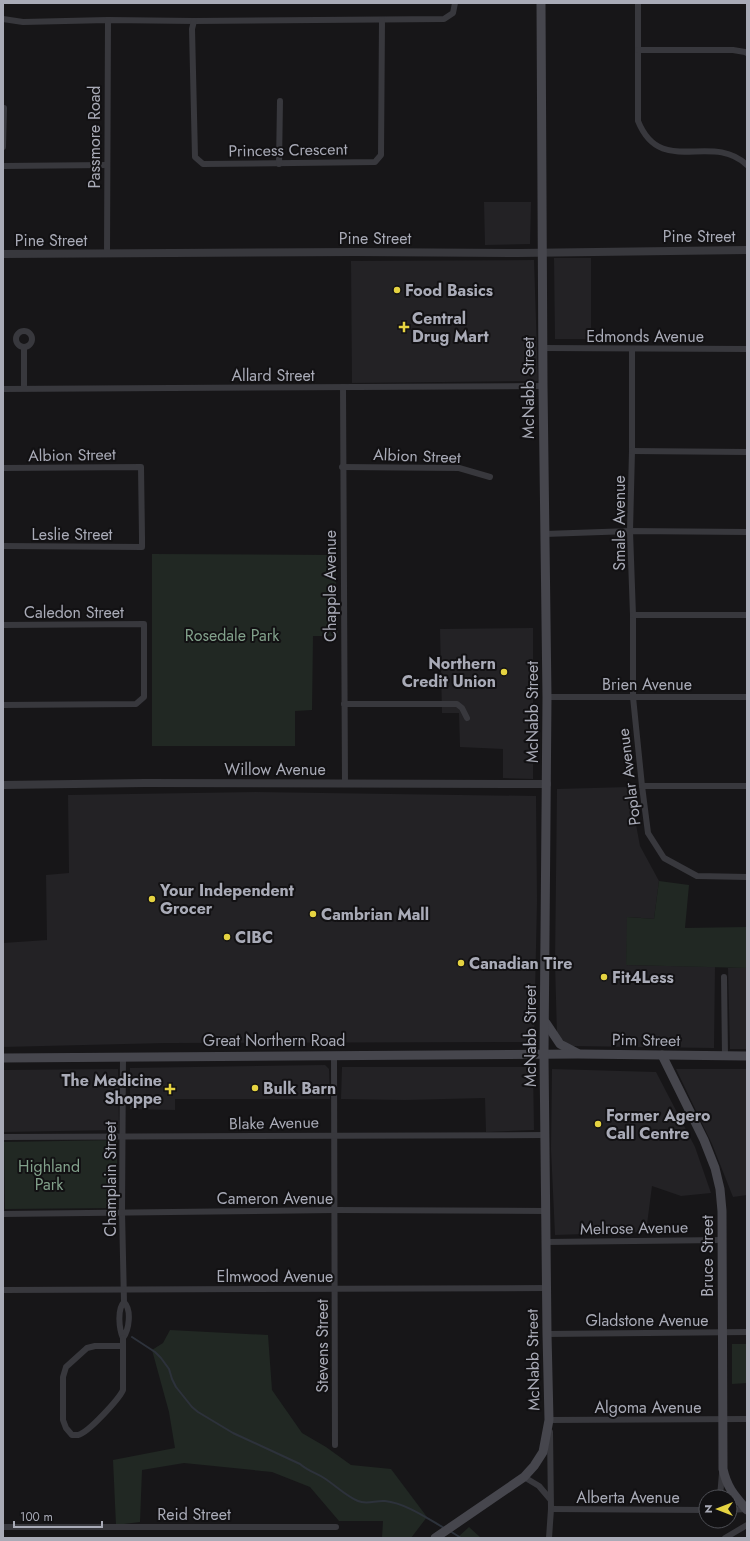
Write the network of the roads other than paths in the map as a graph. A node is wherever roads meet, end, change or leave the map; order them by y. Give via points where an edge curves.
1 (454, 3) edge
2 (541, 3) edge
3 (638, 3) edge
4 (3, 19) edge
5 (108, 20) junction
6 (382, 20) junction
7 (194, 21) junction
8 (638, 50) junction
9 (747, 53) edge
10 (280, 101) dead end
11 (4, 108) edge
12 (3, 147) edge
13 (279, 164) junction
14 (107, 165) junction
15 (747, 165) edge
16 (3, 166) edge
17 (747, 250) edge
18 (543, 252) junction
19 (3, 254) edge
20 (107, 254) junction
21 (24, 347) dead end
22 (543, 348) junction
23 (632, 349) junction
24 (747, 349) edge
25 (543, 386) junction
26 (342, 387) junction
27 (3, 388) edge
28 (24, 388) junction
29 (632, 451) junction
30 (747, 452) edge
31 (342, 467) junction
32 (3, 468) edge
33 (490, 477) dead end
34 (630, 531) junction
35 (747, 532) edge
36 (545, 534) junction
37 (3, 546) edge
38 (142, 547) joint
39 (633, 615) junction
40 (747, 616) edge
41 (3, 625) edge
42 (547, 697) junction
43 (633, 697) junction
44 (747, 697) edge
45 (344, 704) junction
46 (3, 705) edge
47 (468, 718) dead end
48 (345, 784) junction
49 (547, 784) junction
50 (3, 785) edge
51 (642, 786) junction
52 (747, 786) edge
53 (747, 877) edge
54 (724, 977) dead end
55 (545, 1021) junction
56 (578, 1054) junction
57 (334, 1055) junction
58 (544, 1055) junction
59 (662, 1055) junction
60 (123, 1056) junction
61 (725, 1056) junction
62 (747, 1056) edge
63 (3, 1058) edge
64 (335, 1135) junction
65 (546, 1135) junction
66 (3, 1137) edge
67 (123, 1137) junction
68 (335, 1210) junction
69 (546, 1211) junction
70 (122, 1212) junction
71 (3, 1214) edge
72 (722, 1240) junction
73 (546, 1242) junction
74 (547, 1288) junction
75 (335, 1289) junction
76 (3, 1290) edge
77 (124, 1290) junction
78 (747, 1332) edge
79 (723, 1333) junction
80 (547, 1334) junction
81 (123, 1346) junction
82 (722, 1419) junction
83 (550, 1420) junction
84 (747, 1420) edge
85 (336, 1444) dead end
86 (723, 1470) junction
87 (524, 1477) junction
88 (721, 1489) edge
89 (550, 1499) junction
90 (550, 1509) junction
91 (747, 1509) edge
92 (698, 1510) edge
93 (747, 1525) edge
94 (3, 1527) edge
95 (336, 1527) dead end
96 (435, 1538) edge
97 (549, 1538) edge
98 (725, 1538) edge

1 - 6 street via 453,13 444,19
2 - 18 main road, McNabb Street
3 - 8 street
4 - 5 street via 23,22
5 - 7 street
5 - 14 street, Passmore Road
6 - 7 street
6 - 13 street, Princess Crescent via 381,155 375,162
7 - 13 street, Princess Crescent via 192,29 195,157 203,164
8 - 9 street via 733,50
8 - 15 street via 638,121 648,139 659,148 676,151 717,151 733,154
10 - 13 street
11 - 12 street
14 - 16 street
14 - 20 street, Passmore Road
17 - 18 street, Pine Street
18 - 20 street, Pine Street
18 - 22 main road, McNabb Street
19 - 20 street, Pine Street
21 - 28 street
22 - 23 street, Edmonds Avenue
22 - 25 main road, McNabb Street
23 - 24 street, Edmonds Avenue
23 - 29 street, Smale Avenue
25 - 26 street, Allard Street
25 - 36 main road, McNabb Street
26 - 28 street, Allard Street
26 - 31 street, Chapple Avenue
27 - 28 street, Allard Street
29 - 30 street
29 - 34 street, Smale Avenue
31 - 33 street, Albion Street via 459,468
31 - 45 street, Chapple Avenue
32 - 38 street, Albion Street via 141,467
34 - 35 street
34 - 36 street
34 - 39 street, Smale Avenue
36 - 42 main road, McNabb Street
37 - 38 street, Leslie Street
39 - 40 street
39 - 43 street, Smale Avenue
41 - 46 street, Caledon Street via 144,624 144,697 136,704
42 - 43 street, Brien Avenue
42 - 49 main road, McNabb Street
43 - 44 street, Brien Avenue
43 - 51 street, Poplar Avenue
45 - 47 street via 456,704
45 - 48 street, Chapple Avenue
48 - 49 street, Willow Avenue
48 - 50 street, Willow Avenue
49 - 55 main road, McNabb Street
51 - 52 street
51 - 53 street, Poplar Avenue via 648,833 664,858 698,876
54 - 61 street
55 - 56 main road via 560,1044
55 - 58 main road, McNabb Street
56 - 58 main road, Pim Street
56 - 59 main road, Pim Street
57 - 58 main road, Great Northern Road
57 - 60 main road, Great Northern Road
57 - 64 street, Stevens Street
58 - 65 main road, McNabb Street
59 - 61 main road, Pim Street
59 - 72 main road, Bruce Street via 715,1168 720,1189
60 - 63 main road, Great Northern Road
60 - 67 street, Champlain Street
61 - 62 main road, Pim Street
64 - 65 street, Blake Avenue
64 - 67 street, Blake Avenue
64 - 68 street, Stevens Street
65 - 69 main road, McNabb Street
66 - 67 street, Blake Avenue
67 - 70 street, Champlain Street
68 - 69 street, Cameron Avenue
68 - 70 street, Cameron Avenue
68 - 75 street, Stevens Street
69 - 73 main road, McNabb Street
70 - 71 street, Cameron Avenue
70 - 77 street, Champlain Street
72 - 73 street, Melrose Avenue
72 - 79 main road, Bruce Street
73 - 74 main road, McNabb Street
74 - 75 street, Elmwood Avenue
74 - 80 main road, McNabb Street
75 - 77 street, Elmwood Avenue
75 - 85 street, Stevens Street
76 - 77 street, Elmwood Avenue
77 - 81 street, Champlain Street via 120,1332
78 - 79 street, Gladstone Avenue
79 - 80 street, Gladstone Avenue
79 - 82 main road, Bruce Street
80 - 83 main road, McNabb Street
81 - 81 street, Champlain Street via 87,1348 66,1367 62,1377 63,1420 72,1435 79,1435 94,1424 120,1397 123,1390
82 - 83 street, Algoma Avenue
82 - 84 street, Algoma Avenue
82 - 86 main road, Bruce Street
83 - 87 main road, McNabb Street via 542,1452
83 - 89 street, McNabb Street
86 - 88 street, Bruce Street
86 - 91 main road, Bruce Street via 729,1489
87 - 89 street via 539,1486
87 - 96 main road, McNabb Street
89 - 90 street, McNabb Street
90 - 92 street, Alberta Avenue
90 - 97 street, McNabb Street
93 - 98 street
94 - 95 street, Reid Street

